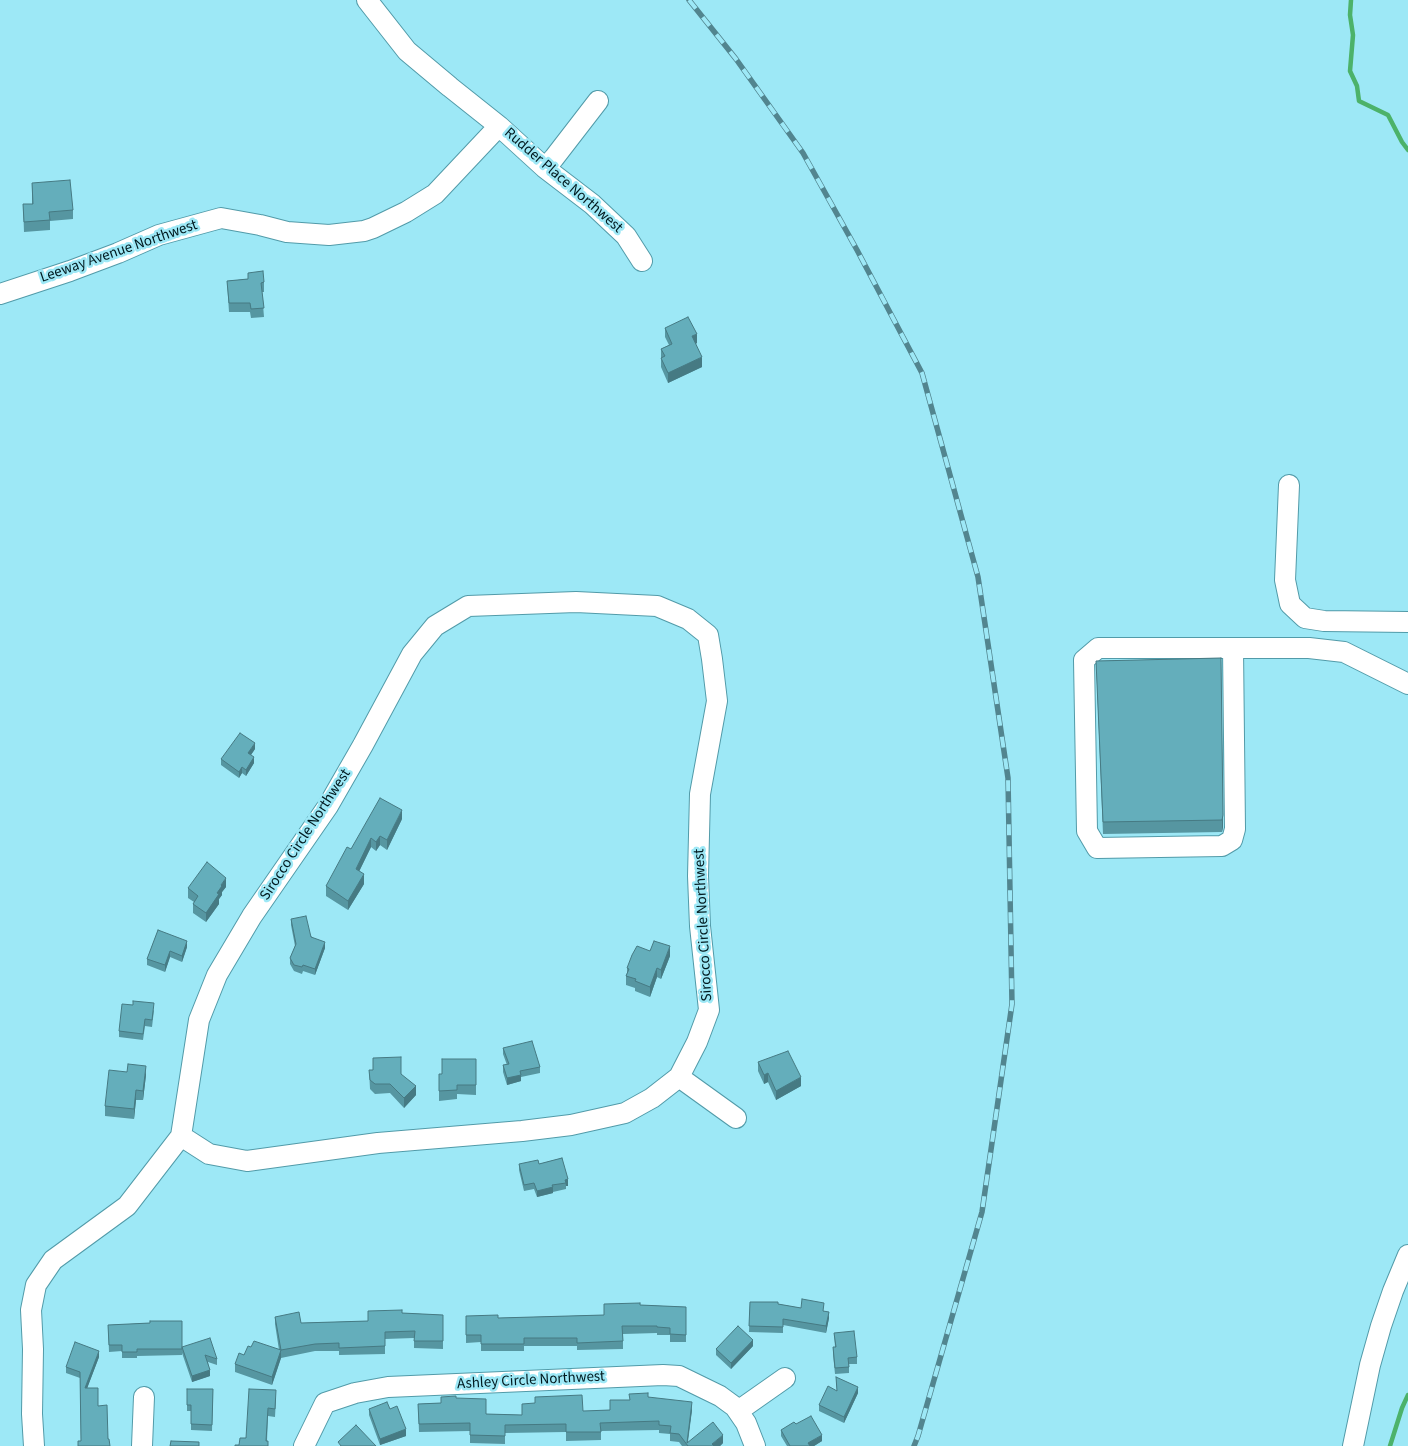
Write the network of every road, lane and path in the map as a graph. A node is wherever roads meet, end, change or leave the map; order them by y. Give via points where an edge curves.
1 (367, 0) edge
2 (598, 101) dead end
3 (499, 126) junction
4 (545, 168) junction
5 (642, 261) dead end
6 (0, 294) edge
7 (1289, 485) dead end
8 (1408, 622) edge
9 (1233, 648) junction
10 (1408, 684) edge
11 (680, 1078) junction
12 (736, 1118) dead end
13 (181, 1136) junction
14 (1408, 1255) edge
15 (786, 1378) dead end
16 (144, 1397) dead end
17 (738, 1412) junction
18 (34, 1446) edge
19 (142, 1446) edge
20 (304, 1446) edge
21 (755, 1446) edge
22 (1353, 1446) edge

1 - 3 street, Rudder Place Northwest via 407,51
2 - 4 street
3 - 4 street, Rudder Place Northwest
3 - 6 street, Leeway Avenue Northwest via 435,194 406,212 364,231 329,235 287,232 221,218 159,235 70,271
4 - 5 street, Rudder Place Northwest via 592,204 626,236
7 - 8 street via 1285,580 1290,604 1305,618 1324,621
9 - 9 street via 1098,648 1084,660 1088,830 1097,848 1222,846 1232,840 1235,829
9 - 10 street via 1310,648 1344,652
11 - 12 street
11 - 13 street, Sirocco Circle Northwest via 625,1113 571,1125 522,1131 378,1143 247,1161 210,1154
11 - 13 street, Sirocco Circle Northwest via 709,1010 698,876 700,794 716,701 708,635 688,619 657,606 576,602 468,606 435,626 412,654 328,806 252,916 217,976 198,1020
13 - 18 street, Sirocco Circle Northwest via 127,1206 53,1260 36,1285 31,1310
14 - 22 street via 1381,1326
15 - 17 street
16 - 19 street
17 - 20 street, Ashley Circle Northwest via 720,1396 679,1376 388,1387 355,1393 325,1404
17 - 21 street, Ashley Circle Northwest

